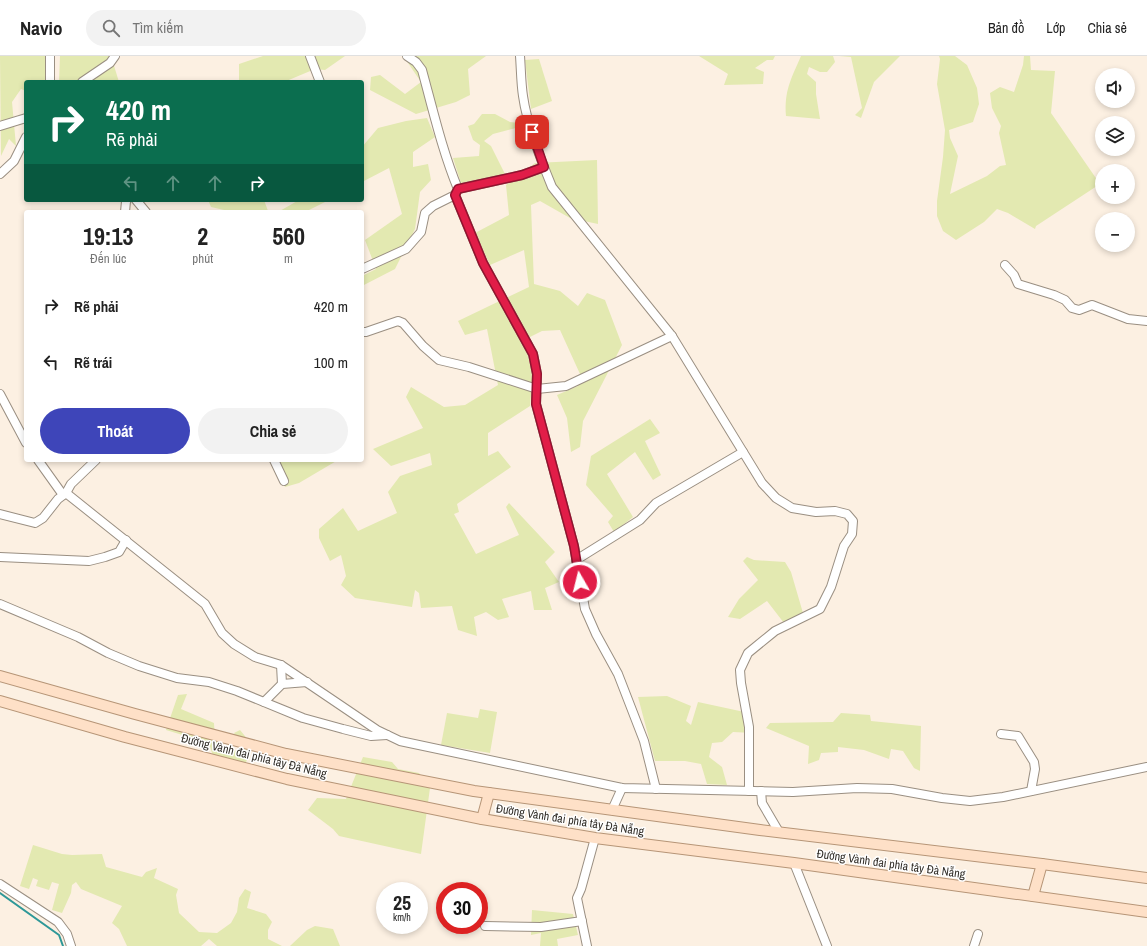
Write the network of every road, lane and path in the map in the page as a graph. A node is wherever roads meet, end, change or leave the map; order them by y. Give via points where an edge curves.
1 (50, 56) edge
2 (115, 56) edge
3 (310, 56) edge
4 (407, 56) edge
5 (520, 56) edge
6 (50, 80) edge
7 (85, 80) edge
8 (319, 80) edge
9 (24, 119) edge
10 (0, 126) edge
11 (24, 141) edge
12 (544, 167) junction
13 (0, 174) edge
14 (456, 192) junction
15 (138, 202) edge
16 (144, 210) edge
17 (1005, 265) dead end
18 (364, 268) edge
19 (1147, 321) edge
20 (364, 332) edge
21 (672, 336) junction
22 (536, 389) junction
23 (0, 394) edge
24 (24, 439) edge
25 (743, 452) junction
26 (40, 462) edge
27 (94, 462) edge
28 (275, 462) edge
29 (284, 481) dead end
30 (64, 494) junction
31 (4, 515) edge
32 (0, 521) edge
33 (126, 540) junction
34 (0, 557) edge
35 (576, 560) junction
36 (0, 604) edge
37 (281, 665) junction
38 (0, 676) edge
39 (307, 682) junction
40 (282, 684) junction
41 (0, 701) edge
42 (264, 702) junction
43 (1001, 734) dead end
44 (387, 735) junction
45 (1147, 767) edge
46 (622, 788) junction
47 (656, 789) junction
48 (749, 791) junction
49 (760, 791) junction
50 (1031, 791) junction
51 (489, 793) junction
52 (612, 810) junction
53 (482, 819) junction
54 (779, 832) junction
55 (595, 838) junction
56 (794, 863) junction
57 (1042, 864) junction
58 (1147, 878) edge
59 (0, 884) edge
60 (1033, 896) junction
61 (1147, 912) edge
62 (582, 922) junction
63 (488, 926) edge
64 (978, 934) dead end
65 (71, 946) edge
66 (587, 946) edge
67 (827, 946) edge
68 (974, 946) edge

1 - 6 street
2 - 7 street via 110,63
3 - 8 street
4 - 14 street via 422,70
5 - 12 street via 528,120
9 - 10 street
11 - 13 street via 14,161
12 - 14 street
12 - 21 street via 552,187
14 - 18 street via 425,213 420,232 406,249
14 - 22 street via 483,263 533,354 537,374
15 - 16 street
17 - 19 street via 1018,284 1054,295 1065,300 1072,308 1079,310 1092,305 1128,319
20 - 22 street via 398,321 439,360
21 - 22 street via 566,386
21 - 25 street
22 - 35 street via 536,404
23 - 24 street
25 - 35 street via 656,503 640,520
25 - 48 street via 762,483 776,498 792,508 816,512 835,511 846,514 853,521 852,534 844,546 831,587 820,609 775,631 748,653 740,670 749,727
26 - 30 street
27 - 30 street
28 - 29 street
30 - 31 street via 43,518 35,523
30 - 33 street
31 - 32 street
33 - 34 street via 119,552 89,561
33 - 37 street via 205,604 222,634 234,644 255,658
35 - 47 street via 585,609 621,682 644,741
36 - 42 street via 78,636 108,653 139,666 177,678 209,682
37 - 39 street
37 - 40 street
38 - 51 main road, Đường Vành đai phía tây Đà Nẵng via 286,754
39 - 40 street
39 - 44 street
40 - 42 street
41 - 53 main road, Đường Vành đai phía tây Đà Nẵng via 287,779
42 - 44 street via 303,718 343,729 372,736
43 - 50 street via 1018,736 1033,759 1035,768
44 - 46 street via 400,741
45 - 50 street
46 - 47 street
46 - 52 street
47 - 48 street
48 - 49 street
49 - 50 street via 892,789 970,801
49 - 54 street via 762,803
51 - 52 main road, Đường Vành đai phía tây Đà Nẵng
51 - 53 main road
52 - 54 main road, Đường Vành đai phía tây Đà Nẵng
53 - 55 main road, Đường Vành đai phía tây Đà Nẵng
54 - 57 main road, Đường Vành đai phía tây Đà Nẵng
55 - 56 main road, Đường Vành đai phía tây Đà Nẵng
55 - 62 street via 578,898
56 - 60 main road, Đường Vành đai phía tây Đà Nẵng
56 - 67 street
57 - 58 main road, Đường Vành đai phía tây Đà Nẵng
57 - 60 main road
59 - 65 street via 58,922 67,934
60 - 61 main road, Đường Vành đai phía tây Đà Nẵng
62 - 63 street via 541,927
62 - 66 street
64 - 68 street

